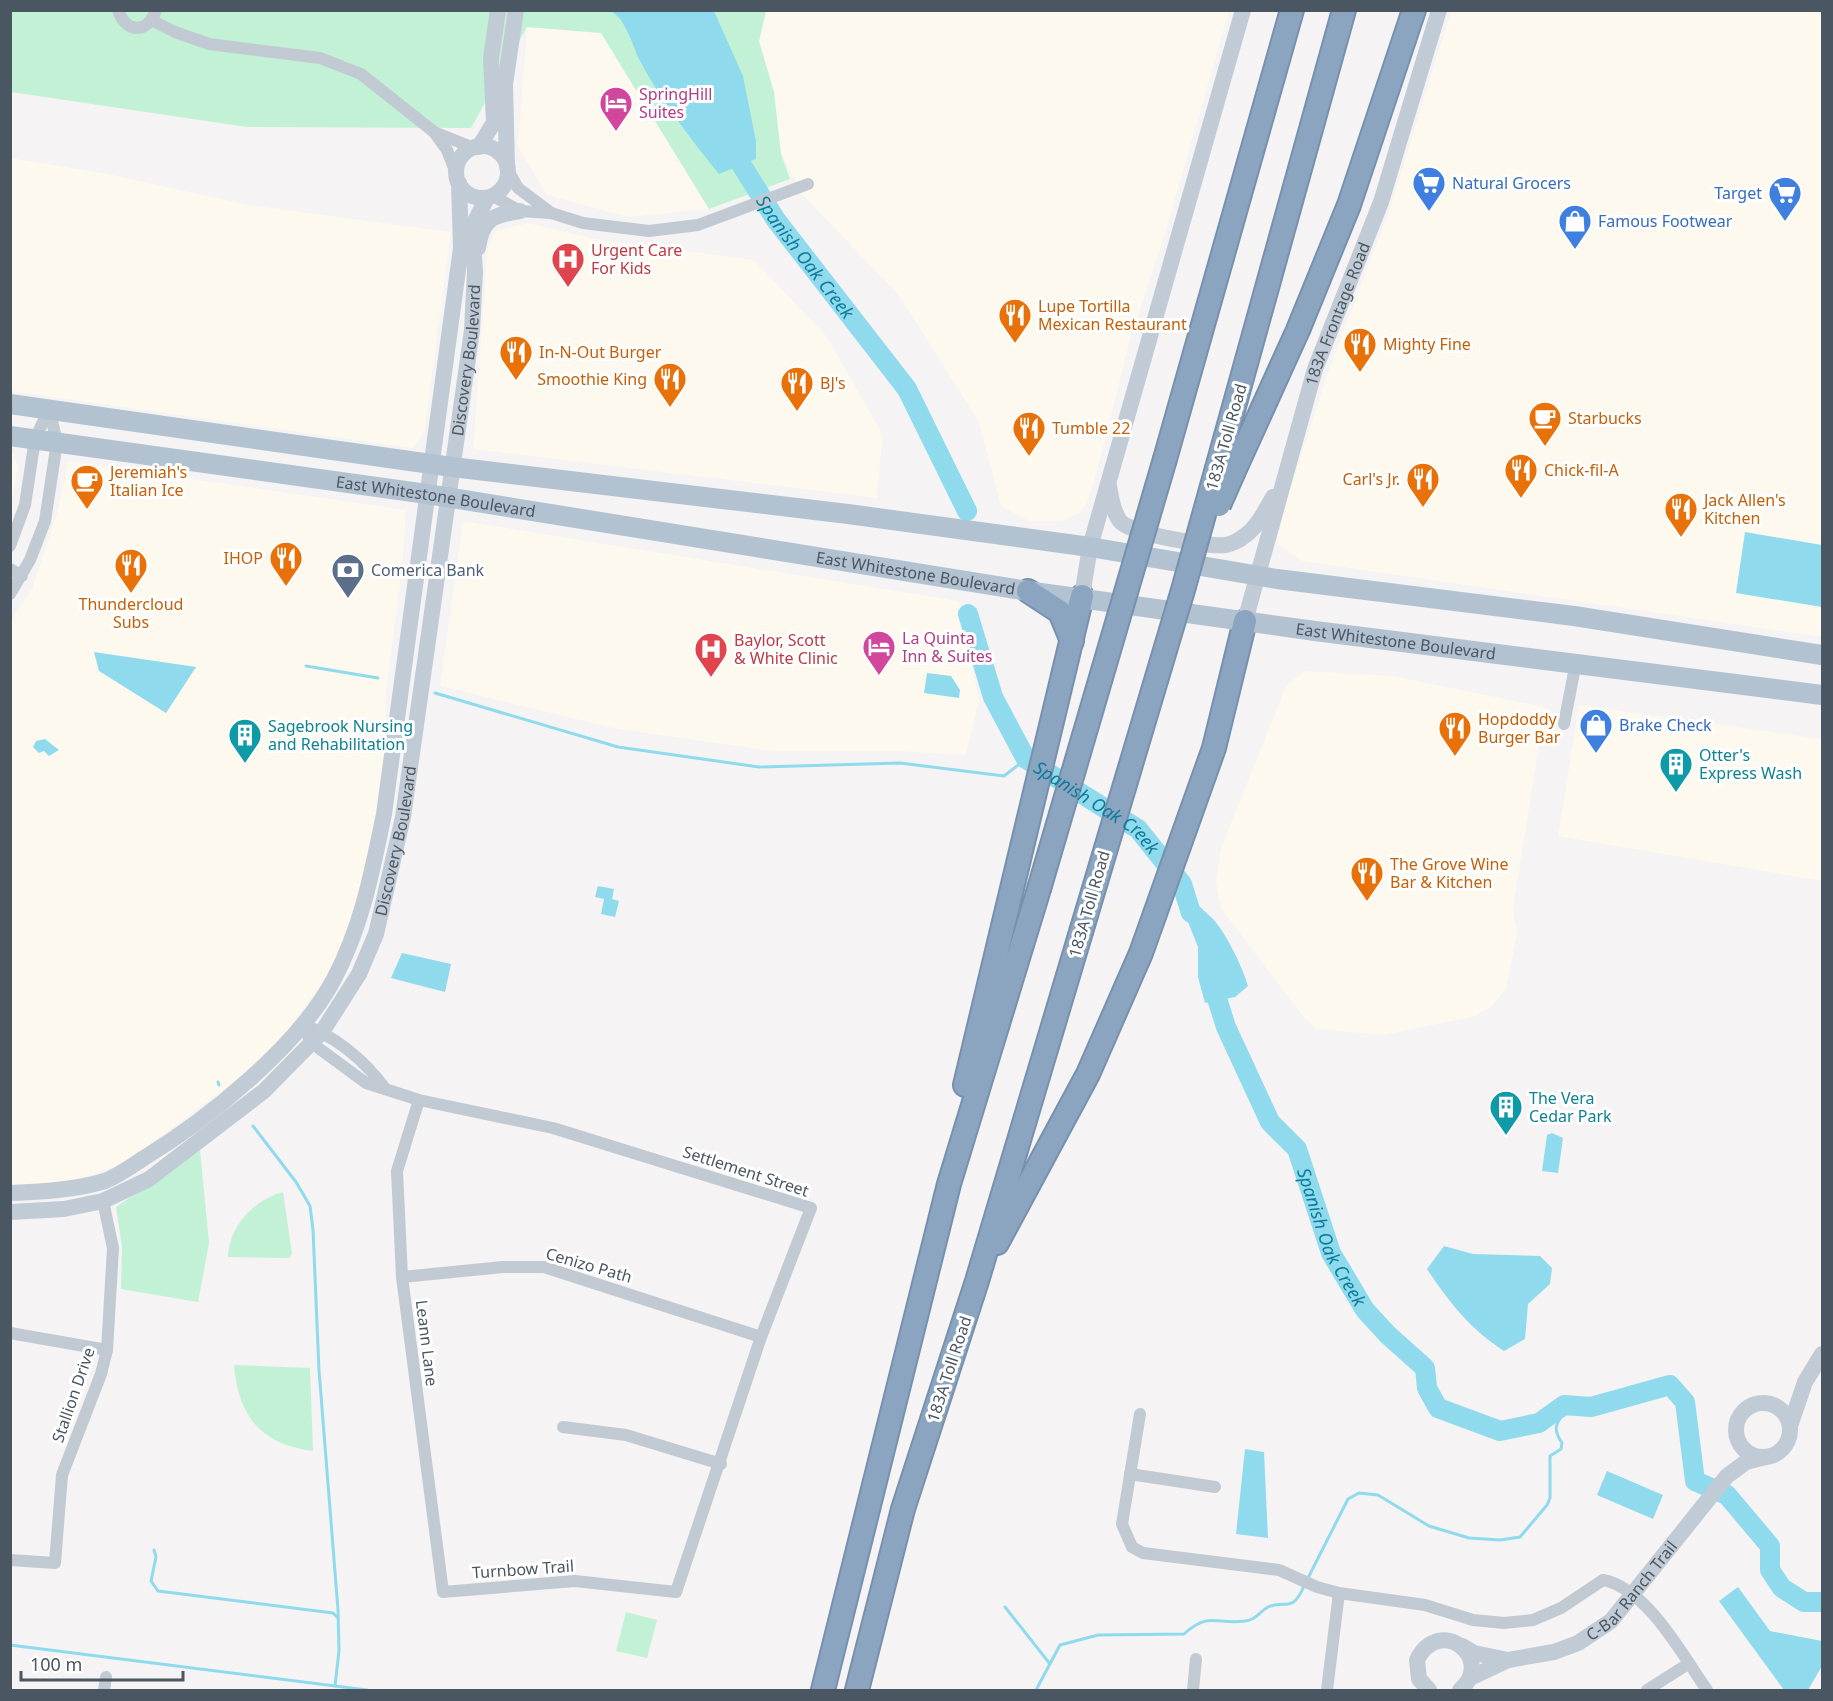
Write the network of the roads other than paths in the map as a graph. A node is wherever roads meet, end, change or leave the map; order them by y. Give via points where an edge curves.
1 (118, 10) edge
2 (498, 10) edge
3 (516, 10) edge
4 (1243, 10) edge
5 (1292, 10) edge
6 (1344, 10) edge
7 (1414, 10) edge
8 (1440, 10) edge
9 (154, 16) edge
10 (434, 132) junction
11 (476, 147) junction
12 (508, 169) junction
13 (458, 178) junction
14 (808, 184) dead end
15 (490, 197) junction
16 (520, 211) junction
17 (551, 213) junction
18 (475, 272) junction
19 (10, 404) edge
20 (50, 409) junction
21 (10, 436) edge
22 (35, 439) junction
23 (57, 442) junction
24 (431, 464) junction
25 (452, 467) junction
26 (1225, 469) junction
27 (1283, 480) junction
28 (1108, 482) junction
29 (427, 495) junction
30 (448, 498) junction
31 (10, 546) edge
32 (1090, 548) junction
33 (10, 569) edge
34 (22, 576) junction
35 (1257, 576) junction
36 (1028, 591) junction
37 (10, 594) edge
38 (1082, 596) junction
39 (1245, 621) junction
40 (1072, 642) junction
41 (1822, 655) edge
42 (1576, 662) junction
43 (1822, 694) edge
44 (1564, 724) dead end
45 (303, 1025) junction
46 (317, 1038) junction
47 (419, 1100) junction
48 (949, 1184) junction
49 (10, 1193) edge
50 (103, 1201) junction
51 (10, 1212) edge
52 (402, 1276) junction
53 (977, 1281) junction
54 (10, 1334) edge
55 (761, 1338) junction
56 (107, 1350) junction
57 (1822, 1354) edge
58 (1805, 1382) junction
59 (1770, 1404) junction
60 (1140, 1414) dead end
61 (1790, 1426) junction
62 (563, 1427) dead end
63 (1737, 1438) junction
64 (1766, 1457) junction
65 (721, 1464) junction
66 (1130, 1474) junction
67 (1727, 1476) junction
68 (1215, 1487) dead end
69 (10, 1560) edge
70 (442, 1592) joint
71 (676, 1592) joint
72 (1339, 1593) junction
73 (1633, 1596) junction
74 (1462, 1646) junction
75 (1196, 1659) dead end
76 (1508, 1660) junction
77 (1688, 1664) junction
78 (106, 1677) dead end
79 (1465, 1684) edge
80 (1422, 1687) edge
81 (104, 1690) edge
82 (823, 1690) edge
83 (857, 1690) edge
84 (1193, 1690) edge
85 (1327, 1690) edge
86 (1647, 1690) edge
87 (1707, 1690) edge

1 - 9 street via 122,21 131,28 143,28
2 - 11 street via 491,58 494,122
3 - 12 street via 505,84
4 - 28 street
5 - 48 highway, bridge via 1165,459
6 - 26 highway, 183A Toll Road
7 - 26 highway via 1349,206 1298,330
8 - 27 street, 183A Frontage Road via 1381,202 1315,369
9 - 10 street via 175,32 209,44 320,58 342,65 361,74
10 - 11 street
10 - 13 street via 447,150
11 - 12 street via 497,151
11 - 13 street via 461,158
12 - 15 street via 502,188
12 - 17 street via 518,188
13 - 15 street via 470,195
13 - 24 street, Discovery Boulevard via 461,248
14 - 17 street via 698,225 649,231 583,223
15 - 16 street
15 - 18 street, Discovery Boulevard via 472,227
16 - 17 street
16 - 18 street via 498,214 484,228
18 - 25 street, Discovery Boulevard via 472,330
19 - 20 main road, East Whitestone Boulevard
20 - 22 street
20 - 23 street
20 - 24 main road, East Whitestone Boulevard
21 - 22 main road, East Whitestone Boulevard
22 - 23 main road, East Whitestone Boulevard
22 - 31 street via 25,505
23 - 29 main road, East Whitestone Boulevard
23 - 34 street via 45,521
24 - 25 main road, East Whitestone Boulevard
24 - 29 street, Discovery Boulevard
25 - 30 street, Discovery Boulevard
25 - 32 main road, East Whitestone Boulevard via 848,514
26 - 53 highway, 183A Toll Road, bridge via 1184,590
27 - 28 street via 1261,519 1244,537 1227,545 1130,530 1113,507
27 - 35 street, 183A Frontage Road
28 - 32 street
29 - 30 main road, East Whitestone Boulevard
29 - 45 street, Discovery Boulevard via 384,814 368,895 345,957
30 - 36 main road, East Whitestone Boulevard
30 - 46 street, Discovery Boulevard via 405,806 386,901 359,974
32 - 35 main road, East Whitestone Boulevard
32 - 38 street
33 - 34 street
34 - 37 street
35 - 39 street, 183A Frontage Road
35 - 41 main road, East Whitestone Boulevard via 1587,618
36 - 38 main road, East Whitestone Boulevard
36 - 40 highway via 1059,612
38 - 39 main road, East Whitestone Boulevard
38 - 40 highway
39 - 42 main road, East Whitestone Boulevard
39 - 53 highway via 1214,748 1141,953 1088,1074
40 - 48 highway via 963,1093
42 - 43 main road, East Whitestone Boulevard
42 - 44 street
45 - 46 street, Settlement Street
45 - 49 street, Discovery Boulevard via 282,1049 190,1127 121,1172 106,1180 70,1188
46 - 47 street, Settlement Street via 366,1083
46 - 50 street, Discovery Boulevard via 264,1091 186,1153 149,1179
47 - 52 street, Leann Lane via 397,1171
47 - 55 street, Settlement Street via 554,1128 811,1208
48 - 82 highway
50 - 51 street, Discovery Boulevard via 64,1209
50 - 56 street, Stallion Drive via 113,1248
52 - 55 street, Cenizo Path via 544,1267
52 - 70 street, Leann Lane
53 - 83 highway, 183A Toll Road via 903,1509
54 - 56 street
55 - 65 street, Settlement Street
56 - 69 street, Stallion Drive via 62,1475 56,1563
57 - 58 street, C-Bar Ranch Trail
58 - 59 street, C-Bar Ranch Trail
58 - 61 street, C-Bar Ranch Trail
59 - 61 street via 1781,1409
59 - 63 street, C-Bar Ranch Trail via 1757,1403 1741,1413 1736,1425
60 - 66 street
61 - 64 street, C-Bar Ranch Trail via 1783,1449
62 - 65 street via 626,1435
63 - 64 street via 1748,1453
63 - 67 street, C-Bar Ranch Trail
64 - 67 street, C-Bar Ranch Trail via 1746,1462
65 - 71 street, Settlement Street
66 - 68 street
66 - 72 street via 1122,1524 1132,1547 1143,1553 1279,1570
67 - 73 street, C-Bar Ranch Trail
70 - 71 street, Turnbow Trail via 575,1581
72 - 73 street via 1425,1605 1473,1620 1504,1623 1533,1620 1603,1580
72 - 85 street
73 - 76 street, C-Bar Ranch Trail via 1611,1621 1578,1643 1554,1652
73 - 77 street via 1653,1613
74 - 76 street, C-Bar Ranch Trail via 1474,1653
74 - 79 street, C-Bar Ranch Trail via 1471,1661
74 - 80 street, C-Bar Ranch Trail via 1446,1640 1429,1645 1417,1660
75 - 84 street
76 - 79 street, C-Bar Ranch Trail
77 - 86 street
77 - 87 street
78 - 81 street

